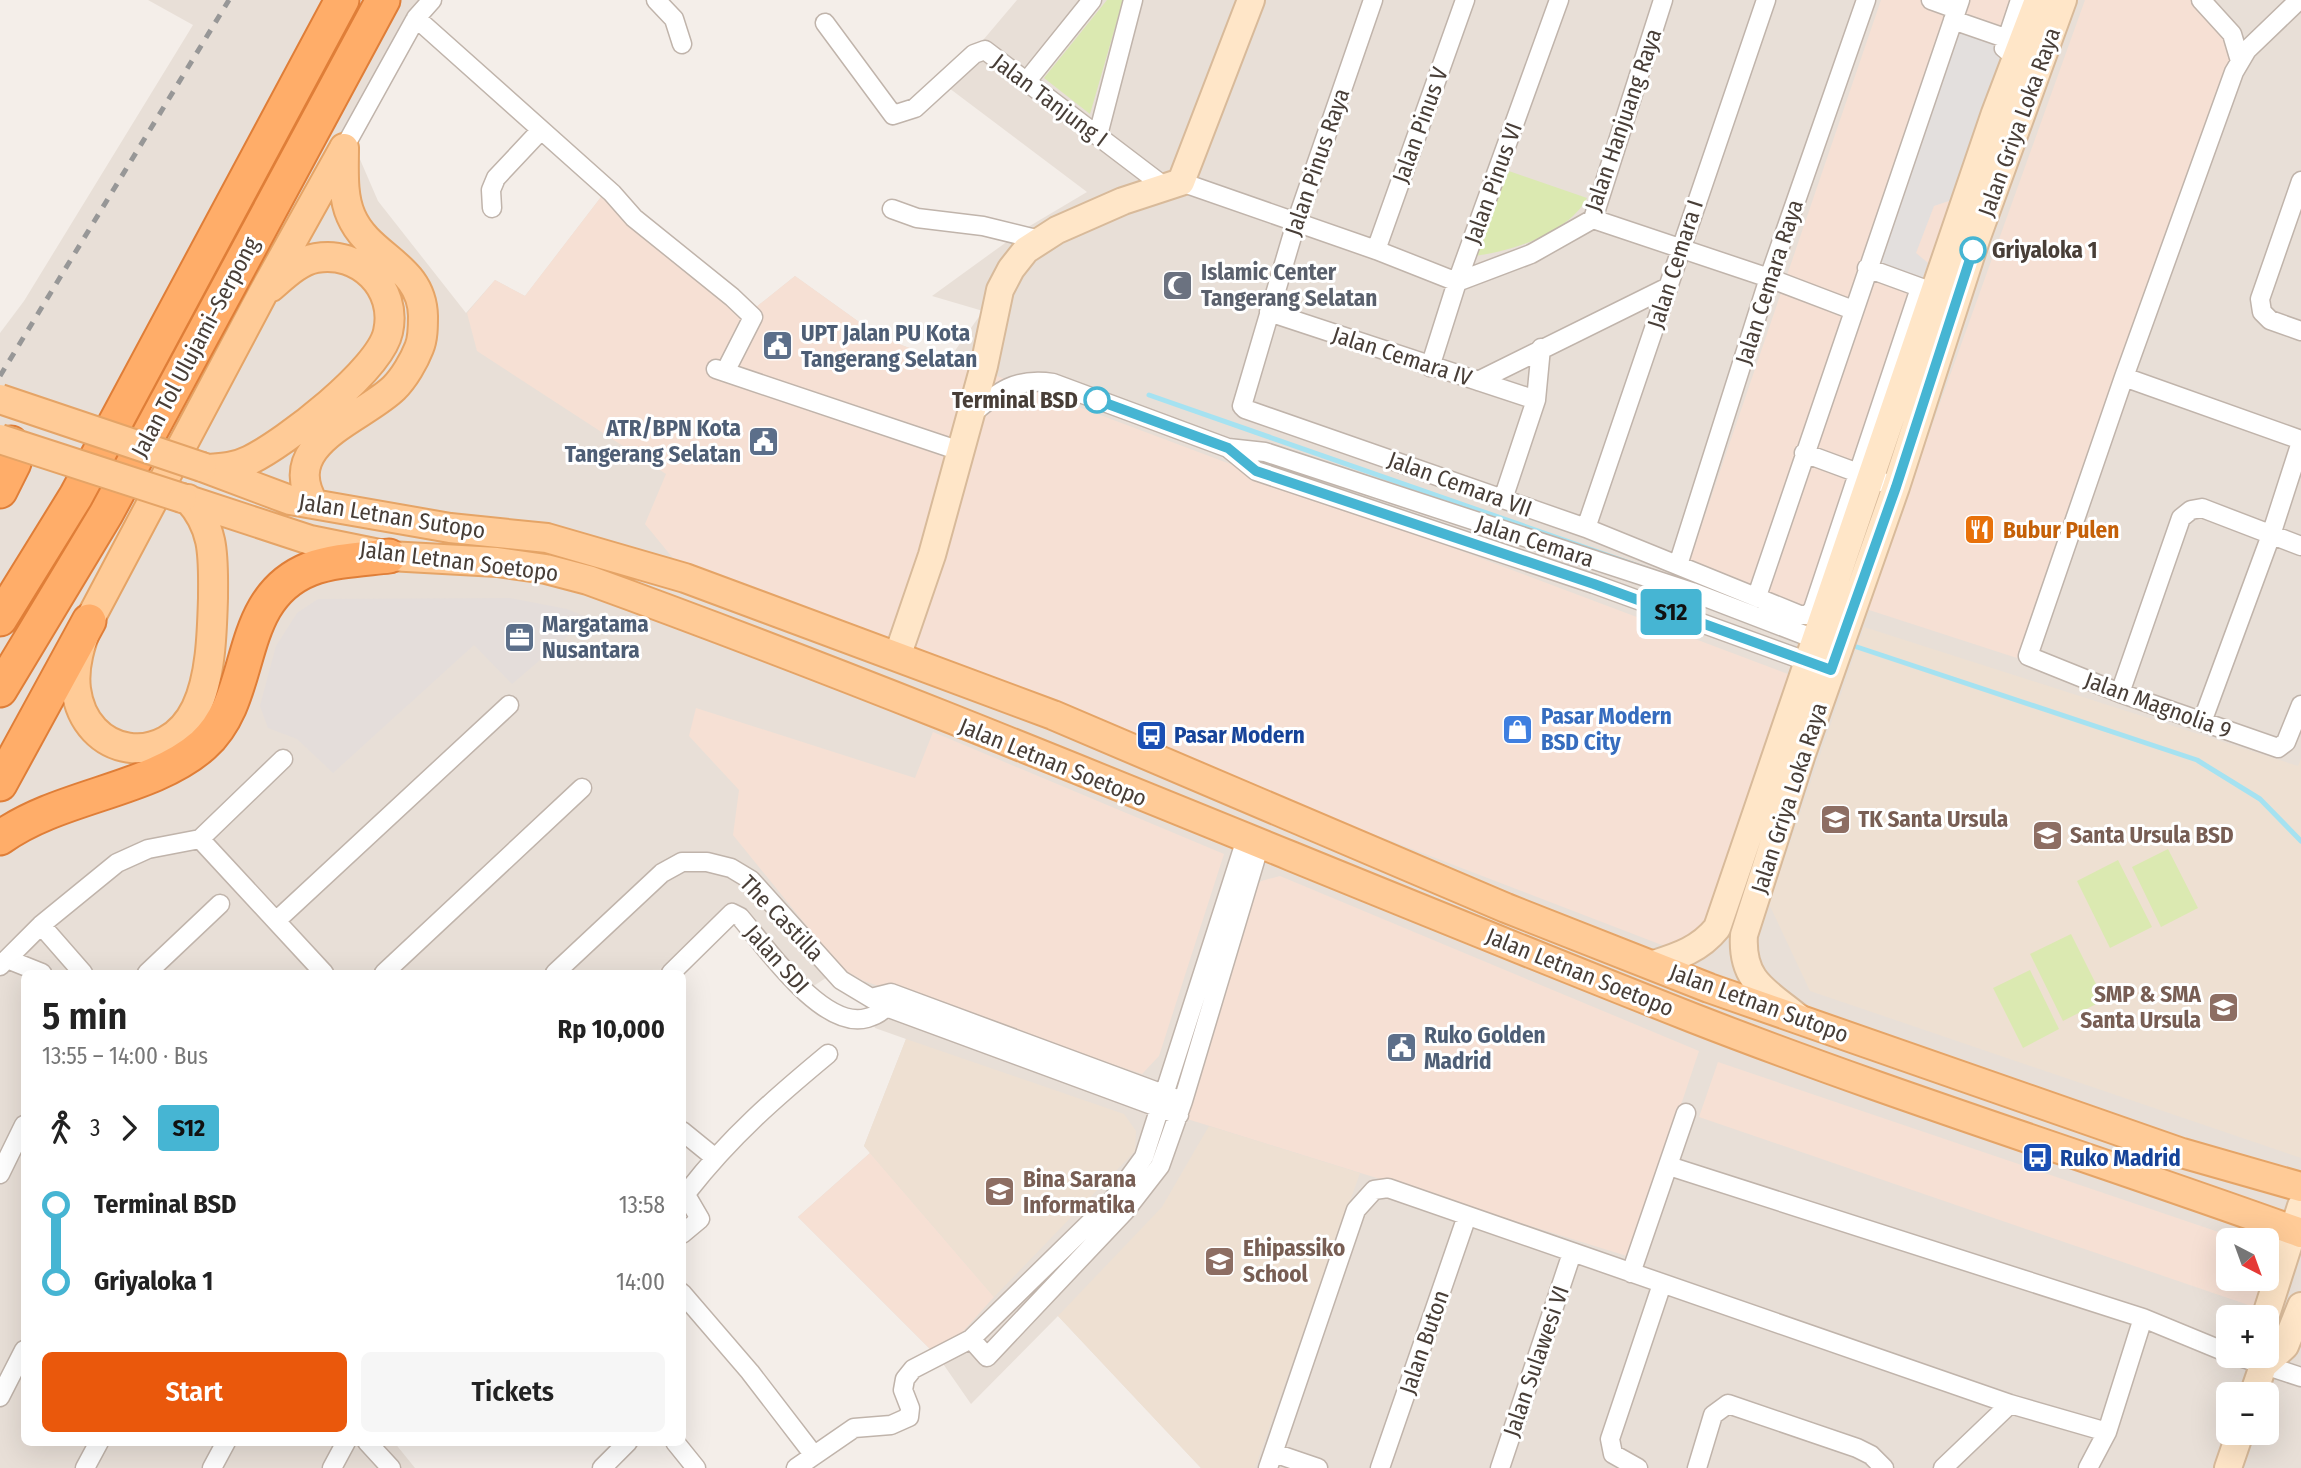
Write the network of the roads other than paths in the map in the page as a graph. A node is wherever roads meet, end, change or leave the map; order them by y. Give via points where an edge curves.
1 (342, 0) edge
2 (383, 0) edge
3 (432, 0) edge
4 (656, 0) edge
5 (1093, 0) edge
6 (1133, 0) edge
7 (1251, 0) edge
8 (1373, 0) edge
9 (1465, 0) edge
10 (1559, 0) edge
11 (1663, 0) edge
12 (1766, 0) edge
13 (1866, 0) edge
14 (1931, 0) edge
15 (2020, 0) edge
16 (2038, 0) edge
17 (2063, 0) edge
18 (2201, 0) edge
19 (2299, 0) edge
20 (1956, 10) edge
21 (416, 18) junction
22 (825, 23) dead end
23 (2232, 34) junction
24 (2255, 41) junction
25 (682, 44) dead end
26 (2020, 54) junction
27 (2240, 61) junction
28 (1026, 82) junction
29 (541, 130) junction
30 (1098, 135) junction
31 (345, 148) junction
32 (2301, 181) edge
33 (1173, 184) junction
34 (492, 208) dead end
35 (892, 209) dead end
36 (1592, 219) junction
37 (1296, 223) junction
38 (1040, 240) junction
39 (1680, 248) junction
40 (1376, 250) junction
41 (1867, 268) junction
42 (1769, 278) junction
43 (1457, 282) junction
44 (1668, 287) junction
45 (1937, 292) junction
46 (262, 295) junction
47 (1853, 310) junction
48 (1269, 312) junction
49 (2301, 331) edge
50 (1541, 348) junction
51 (1430, 367) junction
52 (2124, 377) junction
53 (1478, 381) junction
54 (0, 399) edge
55 (1536, 400) junction
56 (1242, 406) joint
57 (971, 415) junction
58 (6, 441) edge
59 (2301, 441) edge
60 (1228, 448) junction
61 (960, 451) junction
62 (1804, 453) junction
63 (205, 468) junction
64 (1863, 475) junction
65 (1896, 487) junction
66 (0, 491) edge
67 (185, 498) junction
68 (1503, 499) junction
69 (314, 503) junction
70 (1586, 528) junction
71 (2271, 535) junction
72 (2301, 546) edge
73 (389, 555) junction
74 (1678, 565) junction
75 (1757, 596) junction
76 (787, 617) joint
77 (0, 619) edge
78 (89, 621) junction
79 (1823, 655) junction
80 (897, 657) junction
81 (0, 690) edge
82 (2120, 693) junction
83 (1018, 703) junction
84 (509, 705) dead end
85 (2301, 705) edge
86 (2202, 722) junction
87 (1004, 742) junction
88 (283, 760) dead end
89 (0, 784) edge
90 (582, 788) dead end
91 (1228, 789) joint
92 (0, 838) edge
93 (200, 839) junction
94 (1253, 841) junction
95 (220, 904) dead end
96 (276, 920) junction
97 (41, 925) junction
98 (4, 962) edge
99 (1654, 964) junction
100 (32, 970) edge
101 (80, 970) edge
102 (150, 970) edge
103 (321, 970) edge
104 (387, 970) edge
105 (558, 970) edge
106 (674, 970) edge
107 (884, 999) junction
108 (1803, 1020) junction
109 (828, 1054) dead end
110 (1172, 1105) junction
111 (1686, 1113) dead end
112 (21, 1131) edge
113 (686, 1134) edge
114 (714, 1157) junction
115 (1669, 1166) junction
116 (0, 1174) edge
117 (2301, 1187) edge
118 (1467, 1216) junction
119 (2298, 1223) edge
120 (686, 1231) edge
121 (1572, 1253) junction
122 (1631, 1273) junction
123 (1661, 1284) junction
124 (686, 1298) edge
125 (2270, 1305) edge
126 (2301, 1306) edge
127 (2143, 1318) junction
128 (2216, 1348) edge
129 (2279, 1350) edge
130 (21, 1356) edge
131 (2279, 1368) edge
132 (2301, 1377) edge
133 (0, 1397) edge
134 (2010, 1404) junction
135 (2106, 1432) junction
136 (2236, 1445) edge
137 (97, 1446) edge
138 (224, 1446) edge
139 (344, 1446) edge
140 (371, 1446) edge
141 (624, 1446) edge
142 (678, 1446) edge
143 (813, 1454) junction
144 (1271, 1461) edge
145 (85, 1468) edge
146 (212, 1468) edge
147 (332, 1468) edge
148 (391, 1468) edge
149 (603, 1468) edge
150 (696, 1468) edge
151 (796, 1468) edge
152 (1318, 1468) edge
153 (1380, 1468) edge
154 (1500, 1468) edge
155 (1638, 1468) edge
156 (1698, 1468) edge
157 (1884, 1468) edge
158 (1943, 1468) edge
159 (2088, 1468) edge
160 (2228, 1468) edge

1 - 77 highway, Jalan Tol Ulujami–Serpong via 76,496
2 - 81 highway, Jalan Tol Ulujami–Serpong via 106,514
3 - 21 street
4 - 25 street via 674,19
5 - 28 street
6 - 30 street
7 - 33 main road
8 - 37 street, Jalan Pinus Raya
9 - 40 street, Jalan Pinus V
10 - 43 street, Jalan Pinus VI
11 - 36 street, Jalan Hanjuang Raya
12 - 39 street, Jalan Cemara I
13 - 42 street, Jalan Cemara Raya
14 - 20 street
15 - 26 street
16 - 26 main road, Jalan Griya Loka Raya
17 - 26 main road, Jalan Griya Loka Raya
18 - 23 street
19 - 24 street
20 - 26 street
20 - 41 street
21 - 29 street
21 - 31 street
22 - 28 street, Jalan Tanjung I via 893,115 915,107 979,51
23 - 24 street
23 - 27 street
24 - 27 street
26 - 45 main road, Jalan Griya Loka Raya via 1989,166
27 - 52 street
28 - 30 street, Jalan Tanjung I
29 - 34 street via 496,178
29 - 61 street via 634,218 753,317 720,370
30 - 33 street, Jalan Tanjung I
31 - 46 main road
31 - 69 main road via 351,217 377,248 411,277 421,294 423,324 420,347 394,387 334,429 310,454 305,481
32 - 49 street via 2260,299 2262,312 2270,320
33 - 37 street
33 - 38 main road via 1123,201
35 - 38 street via 917,218 983,226
36 - 39 street
36 - 43 street, Jalan Hanjuang Raya via 1531,254
37 - 40 street
37 - 48 street, Jalan Pinus Raya
38 - 57 main road via 1026,250 1000,290
39 - 42 street
39 - 44 street, Jalan Cemara I
40 - 43 street
41 - 45 street
41 - 47 street
42 - 47 street
42 - 74 street, Jalan Cemara Raya
43 - 51 street, Jalan Pinus VI
44 - 50 street
44 - 70 street, Jalan Cemara I
45 - 64 main road, Jalan Griya Loka Raya
45 - 65 main road, Jalan Griya Loka Raya
46 - 63 main road via 303,262 345,259 373,275 382,288 389,303 388,334 365,369 277,443 235,466
46 - 78 main road
47 - 62 street
48 - 51 street, Jalan Cemara IV
48 - 56 street, Jalan Pinus Raya
50 - 53 street
50 - 55 street
51 - 53 street, Jalan Cemara IV
52 - 59 street
52 - 82 street, Jalan Magnolia 9 via 2028,656
53 - 55 street, Jalan Cemara IV
54 - 63 main road, Jalan Letnan Sutopo, bridge
55 - 68 street
56 - 68 street, Jalan Cemara VII
57 - 60 street, Jalan Cemara via 1007,386 1035,380
57 - 61 main road
58 - 66 highway via 14,463
58 - 67 main road, bridge
59 - 71 street
60 - 79 street, Jalan Cemara via 1265,452 1692,592
60 - 79 street, Jalan Cemara via 1256,471
61 - 80 main road via 932,555
62 - 64 street
62 - 75 street
63 - 69 main road, Jalan Letnan Sutopo via 290,500
64 - 65 street
64 - 75 street, Jalan Cemara VII via 1808,615
64 - 79 main road, Jalan Griya Loka Raya
65 - 79 main road, Jalan Griya Loka Raya
67 - 73 main road, Jalan Letnan Soetopo via 310,540
67 - 78 main road via 210,533 212,610 202,692 190,720 172,738 145,748 119,747 106,741 86,718 76,673
68 - 70 street, Jalan Cemara VII
69 - 76 main road, Jalan Letnan Sutopo via 450,528 547,538 685,578
70 - 74 street, Jalan Cemara VII
71 - 72 street
71 - 82 street via 2202,508 2191,509 2181,518
71 - 86 street
73 - 87 main road, Jalan Letnan Soetopo via 497,562 588,580
73 - 92 highway via 310,569 269,599 254,625 228,713 202,746 166,767 58,807
74 - 75 street, Jalan Cemara VII
76 - 80 main road, Jalan Letnan Soetopo
78 - 89 highway
79 - 99 main road, Jalan Griya Loka Raya via 1717,928 1692,950
79 - 108 main road, Jalan Griya Loka Raya via 1744,935 1745,964 1753,981
80 - 83 main road, Jalan Letnan Soetopo
82 - 86 street, Jalan Magnolia 9
83 - 87 main road
83 - 91 main road, Jalan Letnan Soetopo
84 - 96 street
85 - 86 street, Jalan Magnolia 9 via 2286,742 2278,748
87 - 94 main road, Jalan Letnan Soetopo
88 - 93 street
90 - 104 street
91 - 99 main road, Jalan Letnan Sutopo via 1506,908
93 - 96 street
93 - 97 street via 134,853
94 - 110 street
94 - 119 main road, Jalan Letnan Soetopo via 1697,1019 1906,1097
95 - 102 street
96 - 103 street
97 - 98 street
97 - 101 street
98 - 100 street
99 - 108 main road, Jalan Letnan Sutopo
105 - 107 street, The Castilla via 662,873 682,862 707,862 731,868 751,880 841,980
106 - 107 street, Jalan SDI via 728,915 736,913 818,1003 834,1013 861,1020 878,1015
107 - 110 street, The Castilla
108 - 117 main road, Jalan Letnan Sutopo via 2182,1153
109 - 114 street via 748,1121
110 - 143 street via 1144,1157 1111,1202 971,1339 926,1360 908,1375 903,1390 910,1414 905,1420 854,1428
111 - 115 street
112 - 116 street
113 - 114 street
114 - 120 street via 688,1191 700,1219
115 - 122 street
115 - 127 street
118 - 121 street
118 - 144 street via 1388,1188 1363,1198
118 - 153 street, Jalan Buton
119 - 125 main road
121 - 122 street
121 - 154 street, Jalan Sulawesi VI
122 - 123 street
123 - 134 street
123 - 155 street via 1610,1439 1613,1454
124 - 143 street
126 - 129 main road via 2285,1346
127 - 128 street
127 - 135 street
130 - 133 street
131 - 132 street
134 - 135 street
134 - 158 street
135 - 159 street
136 - 160 main road
137 - 145 street
138 - 146 street
139 - 147 street
140 - 148 street
141 - 149 street
142 - 150 street
143 - 151 street
144 - 152 street
156 - 157 street via 1713,1415 1728,1404 1857,1448

